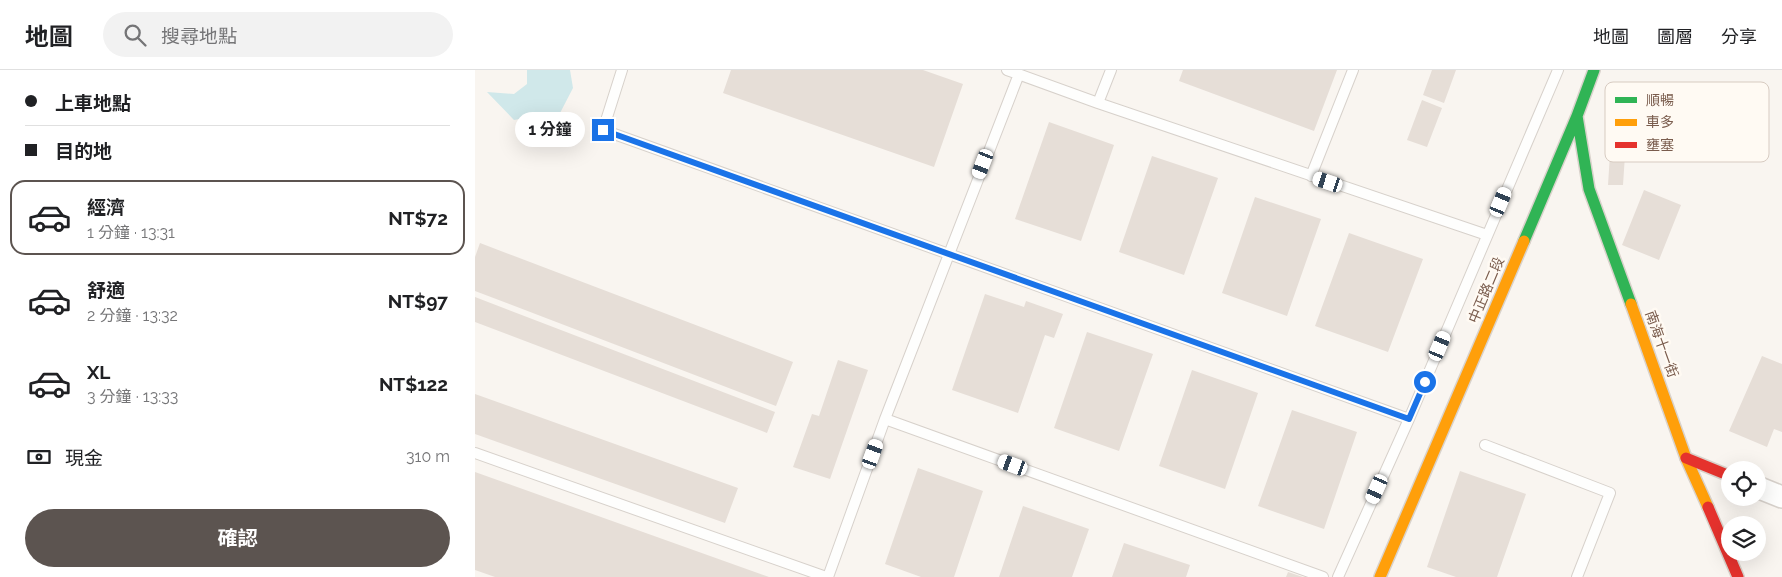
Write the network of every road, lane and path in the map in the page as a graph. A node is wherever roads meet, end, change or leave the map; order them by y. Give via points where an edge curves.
1 (622, 70) edge
2 (1007, 70) edge
3 (1111, 70) edge
4 (1353, 70) edge
5 (1558, 70) edge
6 (1594, 70) edge
7 (1019, 74) junction
8 (1098, 103) junction
9 (1577, 116) junction
10 (1311, 176) junction
11 (1487, 236) junction
12 (948, 254) junction
13 (885, 419) junction
14 (1409, 419) junction
15 (1485, 445) dead end
16 (475, 454) edge
17 (1686, 458) junction
18 (1721, 472) edge
19 (1766, 491) edge
20 (1782, 497) edge
21 (827, 577) edge
22 (1323, 577) edge
23 (1338, 577) edge
24 (1381, 577) edge
25 (1577, 577) edge
26 (1738, 577) edge

1 - 12 lane via 603,130
2 - 7 lane
3 - 8 lane
4 - 10 lane
5 - 11 lane
6 - 9 street, 中正路二段
7 - 8 lane
7 - 12 lane
8 - 10 lane
9 - 17 street, 南海十一街 via 1589,188
9 - 24 street, 中正路二段
10 - 11 lane
11 - 14 lane
12 - 13 lane
12 - 14 lane
13 - 21 lane
13 - 22 lane
14 - 23 lane
15 - 25 lane via 1609,493
16 - 21 lane
17 - 18 street
17 - 26 street, 南海十一街
19 - 20 street

